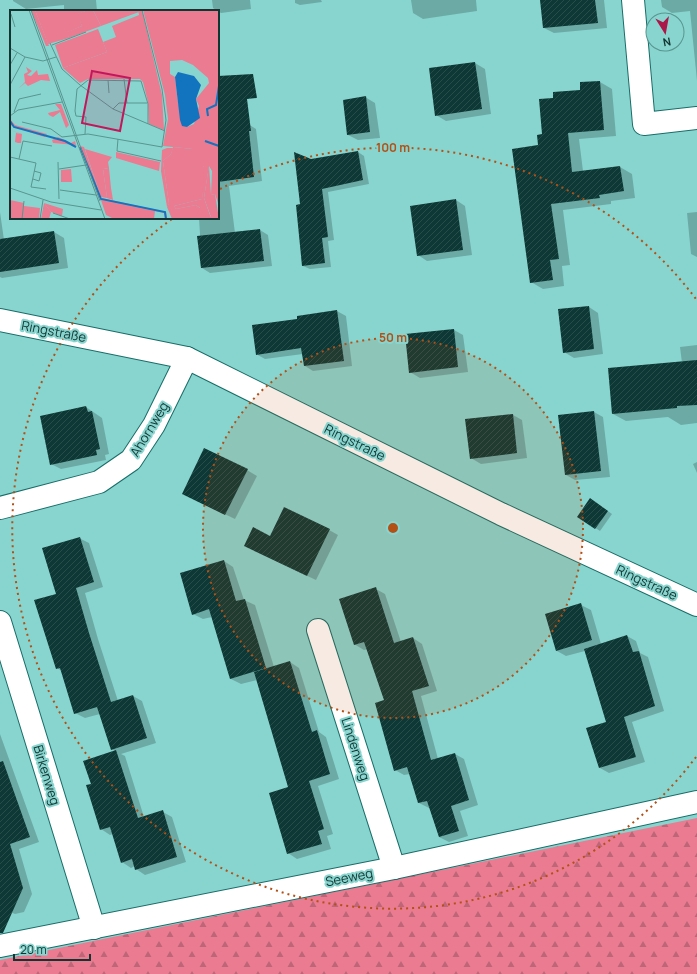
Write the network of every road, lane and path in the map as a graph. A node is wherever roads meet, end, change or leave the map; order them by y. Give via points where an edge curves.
1 (633, 0) edge
2 (697, 118) edge
3 (0, 320) edge
4 (187, 358) junction
5 (0, 508) edge
6 (697, 605) edge
7 (0, 622) edge
8 (318, 630) dead end
9 (697, 802) edge
10 (394, 868) junction
11 (94, 928) junction
12 (0, 946) edge

1 - 2 street via 644,124
3 - 4 street, Ringstraße
4 - 5 street, Ahornweg via 154,425 131,460 99,482
4 - 6 street, Ringstraße via 501,514
7 - 11 street, Birkenweg
8 - 10 street, Lindenweg
9 - 10 street, Seeweg
10 - 11 street, Seeweg
11 - 12 street, Seeweg

